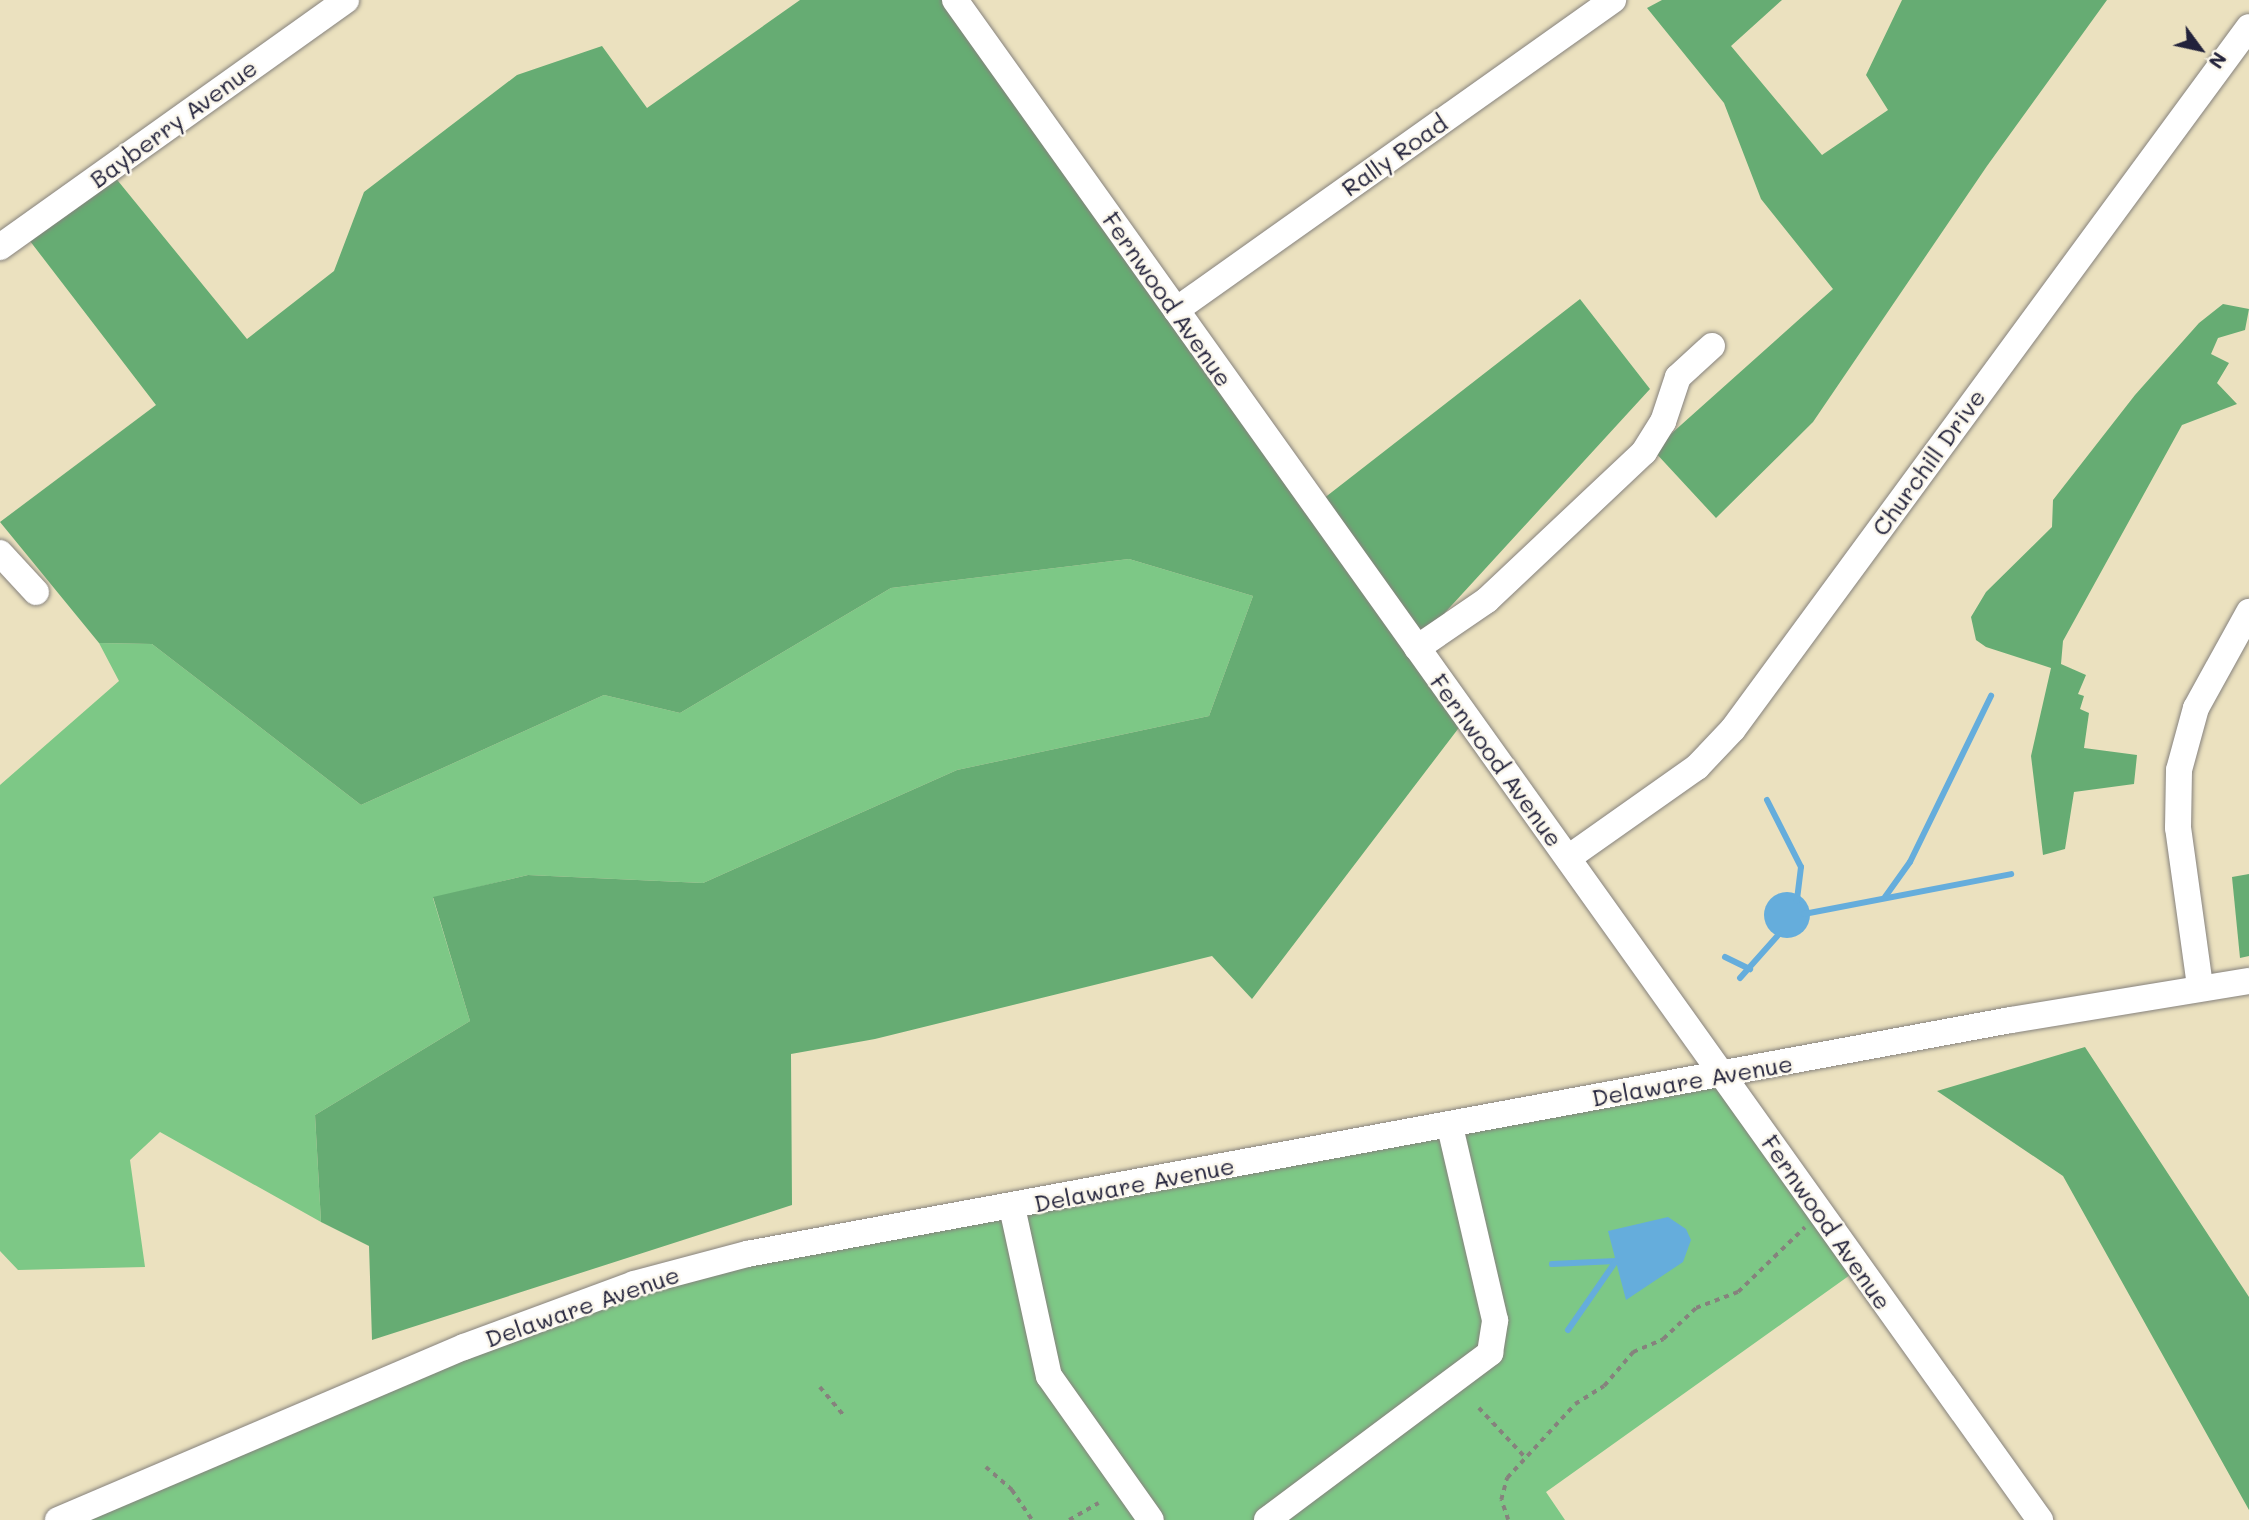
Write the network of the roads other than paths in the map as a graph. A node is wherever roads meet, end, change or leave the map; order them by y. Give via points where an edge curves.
1 (346, 0) edge
2 (955, 0) edge
3 (1613, 0) edge
4 (2249, 27) edge
5 (0, 247) edge
6 (1175, 310) junction
7 (1712, 346) dead end
8 (0, 553) edge
9 (36, 592) dead end
10 (2249, 611) edge
11 (1417, 648) junction
12 (1568, 858) junction
13 (2249, 981) edge
14 (2200, 986) junction
15 (1724, 1073) junction
16 (1450, 1126) junction
17 (1012, 1207) junction
18 (58, 1520) edge
19 (1151, 1520) edge
20 (1267, 1520) edge
21 (2040, 1520) edge

1 - 5 street, Bayberry Avenue
2 - 6 street, Fernwood Avenue
3 - 6 street, Rally Road
4 - 12 street, Churchill Drive via 1733,729 1697,766
6 - 11 street, Fernwood Avenue
7 - 11 street via 1678,377 1663,422 1644,452 1487,600
8 - 9 street
10 - 14 street via 2196,708 2179,770 2178,828
11 - 12 street, Fernwood Avenue
12 - 15 street, Fernwood Avenue
13 - 14 street, Delaware Avenue
14 - 15 street, Delaware Avenue
15 - 16 street, Delaware Avenue
15 - 21 street, Fernwood Avenue via 1818,1213
16 - 17 street, Delaware Avenue
16 - 20 street via 1494,1320 1490,1353
17 - 18 street, Delaware Avenue via 747,1254 597,1296 464,1347
17 - 19 street via 1049,1376

